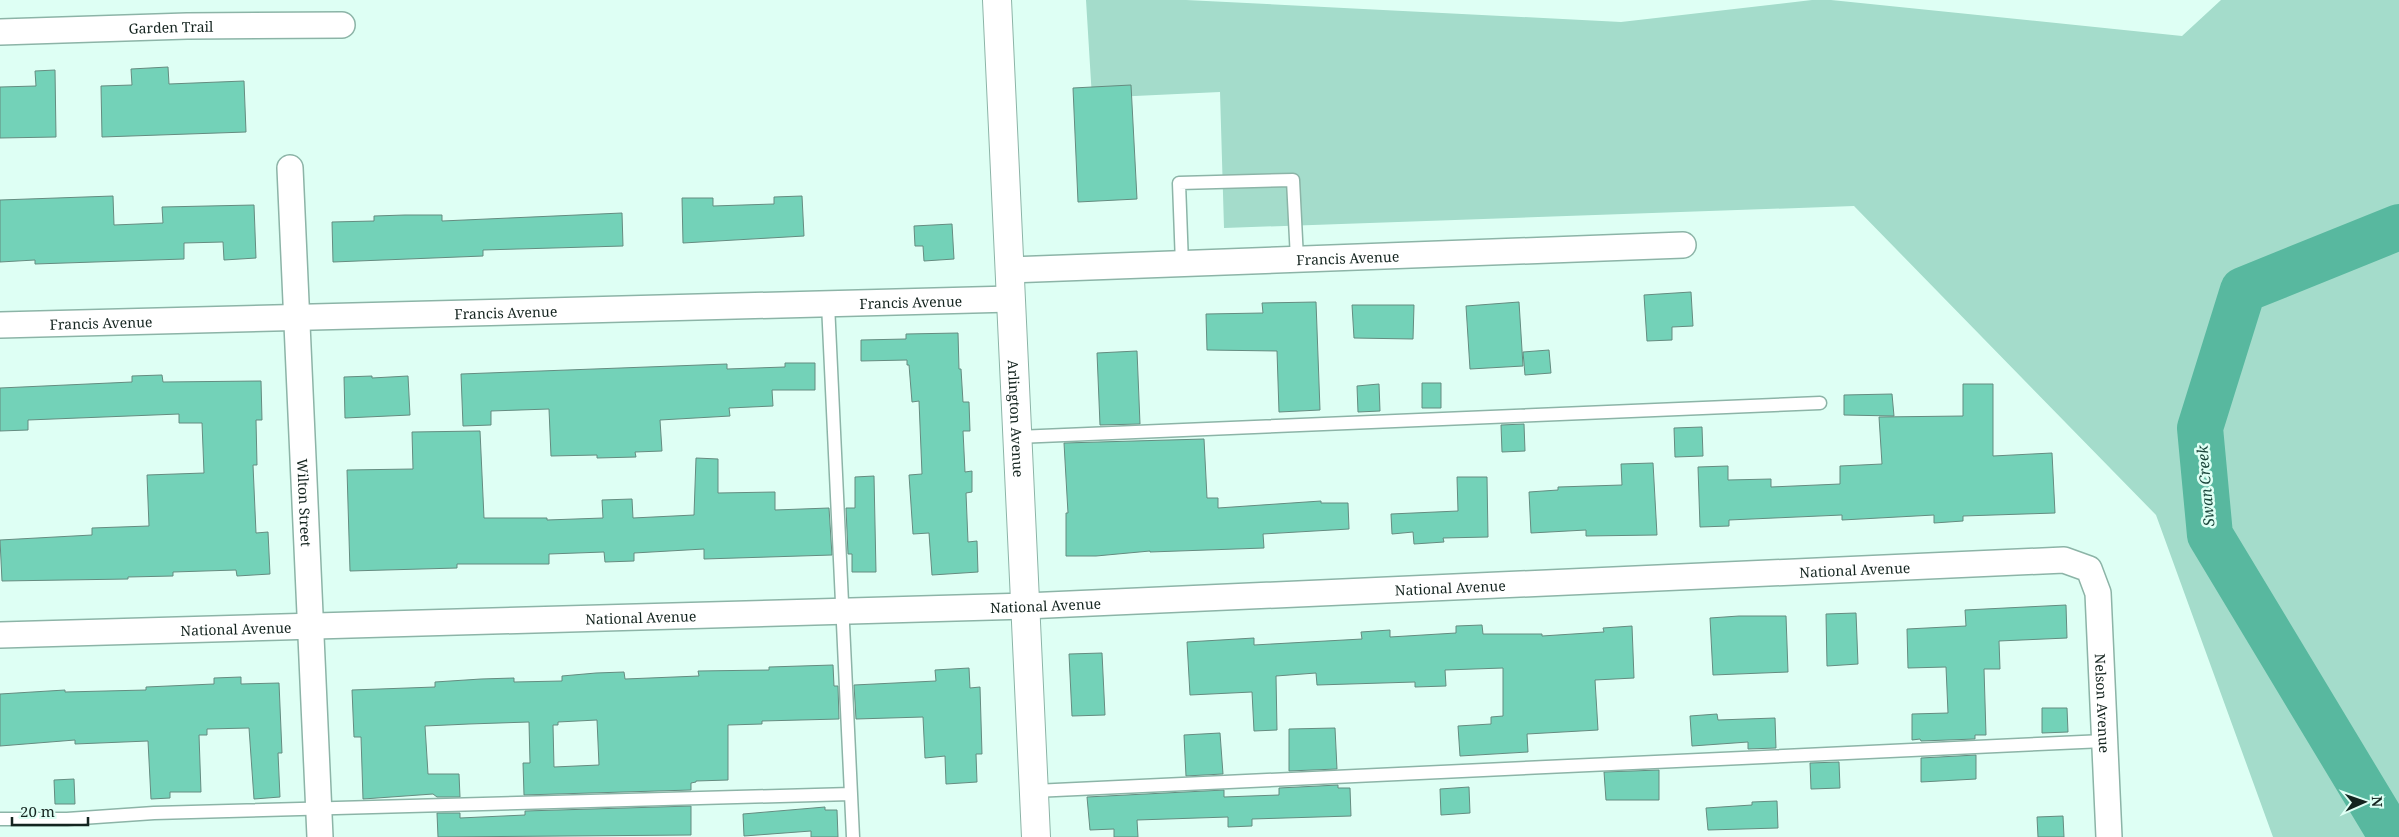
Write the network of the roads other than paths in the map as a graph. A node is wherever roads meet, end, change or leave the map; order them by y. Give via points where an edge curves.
1 (997, 0) edge
2 (342, 25) dead end
3 (0, 32) edge
4 (290, 168) dead end
5 (1684, 245) dead end
6 (1297, 260) junction
7 (1182, 264) junction
8 (1010, 270) junction
9 (1011, 299) junction
10 (828, 304) junction
11 (297, 317) junction
12 (0, 325) edge
13 (1820, 403) dead end
14 (1017, 437) junction
15 (2089, 569) joint
16 (1025, 606) junction
17 (842, 612) junction
18 (310, 626) junction
19 (0, 635) edge
20 (2104, 741) junction
21 (1034, 791) junction
22 (851, 794) junction
23 (318, 810) junction
24 (0, 819) edge
25 (320, 837) edge
26 (853, 837) edge
27 (1036, 837) edge
28 (2109, 837) edge

1 - 8 street, Arlington Avenue
2 - 3 street, Garden Trail
4 - 11 street, Wilton Street
5 - 6 street, Francis Avenue
6 - 7 street, Francis Avenue
6 - 7 lane via 1293,180 1179,183
7 - 8 street, Francis Avenue
8 - 9 street, Arlington Avenue
9 - 10 street, Francis Avenue
9 - 14 street, Arlington Avenue
10 - 11 street, Francis Avenue
10 - 17 lane
11 - 12 street, Francis Avenue
11 - 18 street, Wilton Street
13 - 14 lane
14 - 16 street, Arlington Avenue
15 - 16 street, National Avenue via 2064,560
15 - 20 street, Nelson Avenue via 2098,593
16 - 17 street, National Avenue
16 - 21 street, Arlington Avenue
17 - 18 street, National Avenue
17 - 22 lane
18 - 19 street, National Avenue
18 - 23 street, Wilton Street
20 - 21 lane
20 - 28 street, Nelson Avenue
21 - 27 street, Arlington Avenue
22 - 23 lane
22 - 26 lane
23 - 24 lane
23 - 25 street, Wilton Street

